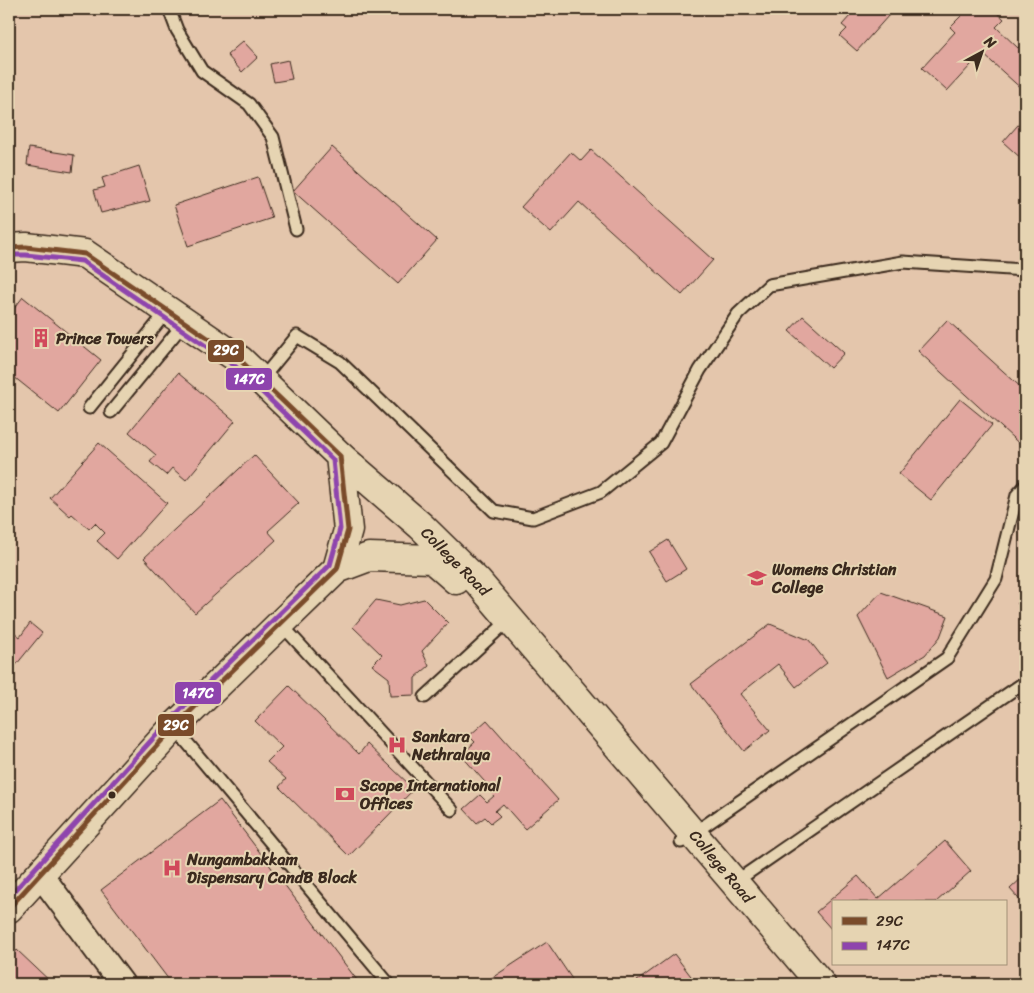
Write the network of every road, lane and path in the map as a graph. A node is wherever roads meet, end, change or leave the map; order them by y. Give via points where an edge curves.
1 (168, 9) edge
2 (296, 229) dead end
3 (11, 250) edge
4 (1025, 270) edge
5 (176, 316) junction
6 (261, 380) junction
7 (89, 408) dead end
8 (111, 412) dead end
9 (340, 456) junction
10 (1025, 486) edge
11 (337, 569) junction
12 (280, 624) junction
13 (500, 628) junction
14 (1025, 682) edge
15 (425, 697) dead end
16 (174, 727) junction
17 (452, 810) dead end
18 (687, 838) junction
19 (40, 874) junction
20 (735, 882) junction
21 (9, 908) edge
22 (122, 984) edge
23 (389, 984) edge
24 (801, 984) edge
25 (821, 984) edge

1 - 2 lane via 202,72 249,104 273,136
3 - 5 main road, College Road via 85,254
4 - 6 lane via 903,262 769,285 738,314 700,370 661,443 601,492 533,518 494,511 340,362 298,336
5 - 6 main road, College Road via 240,360
5 - 7 lane
5 - 8 lane
6 - 9 main road, College Road
9 - 11 main road via 348,530
9 - 18 main road, College Road via 421,526 478,582
10 - 18 lane via 1017,495 996,579 946,658
11 - 12 main road
11 - 13 main road, College Road via 369,557 432,559 467,590
12 - 16 main road
12 - 17 lane
13 - 15 lane
13 - 18 main road, College Road
14 - 20 lane
16 - 19 main road
16 - 23 lane
18 - 20 main road, College Road
18 - 24 main road, College Road
19 - 21 main road
19 - 22 street
20 - 25 main road, College Road

